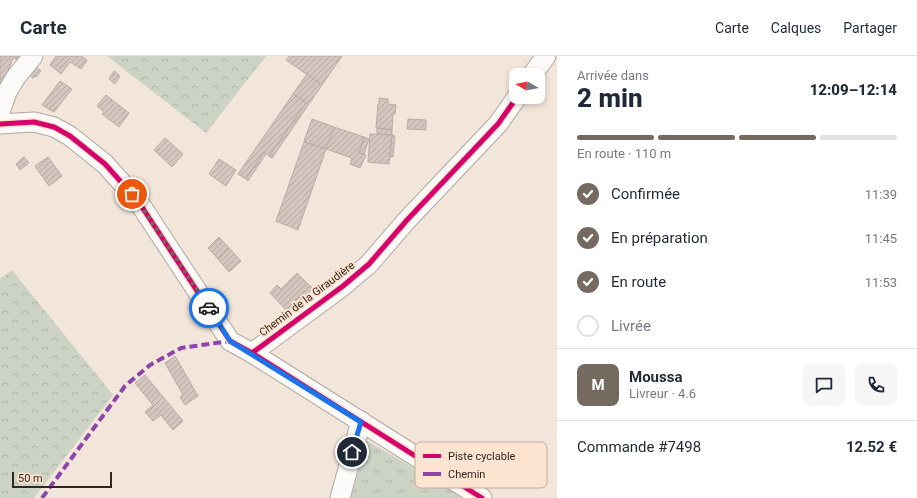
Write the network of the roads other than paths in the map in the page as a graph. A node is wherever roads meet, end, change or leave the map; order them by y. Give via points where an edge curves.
1 (33, 56) edge
2 (546, 56) edge
3 (537, 68) edge
4 (512, 104) edge
5 (0, 112) edge
6 (0, 117) edge
7 (0, 123) edge
8 (252, 353) junction
9 (361, 422) junction
10 (415, 456) edge
11 (466, 488) edge
12 (340, 498) edge
13 (482, 498) edge

1 - 5 street via 7,92
2 - 3 street
4 - 8 street, Chemin de la Giraudière via 498,124 369,264
6 - 7 street
7 - 8 street via 34,122 54,127 70,136 104,164 138,201 230,341
8 - 9 street
9 - 10 street
9 - 12 street
11 - 13 street

